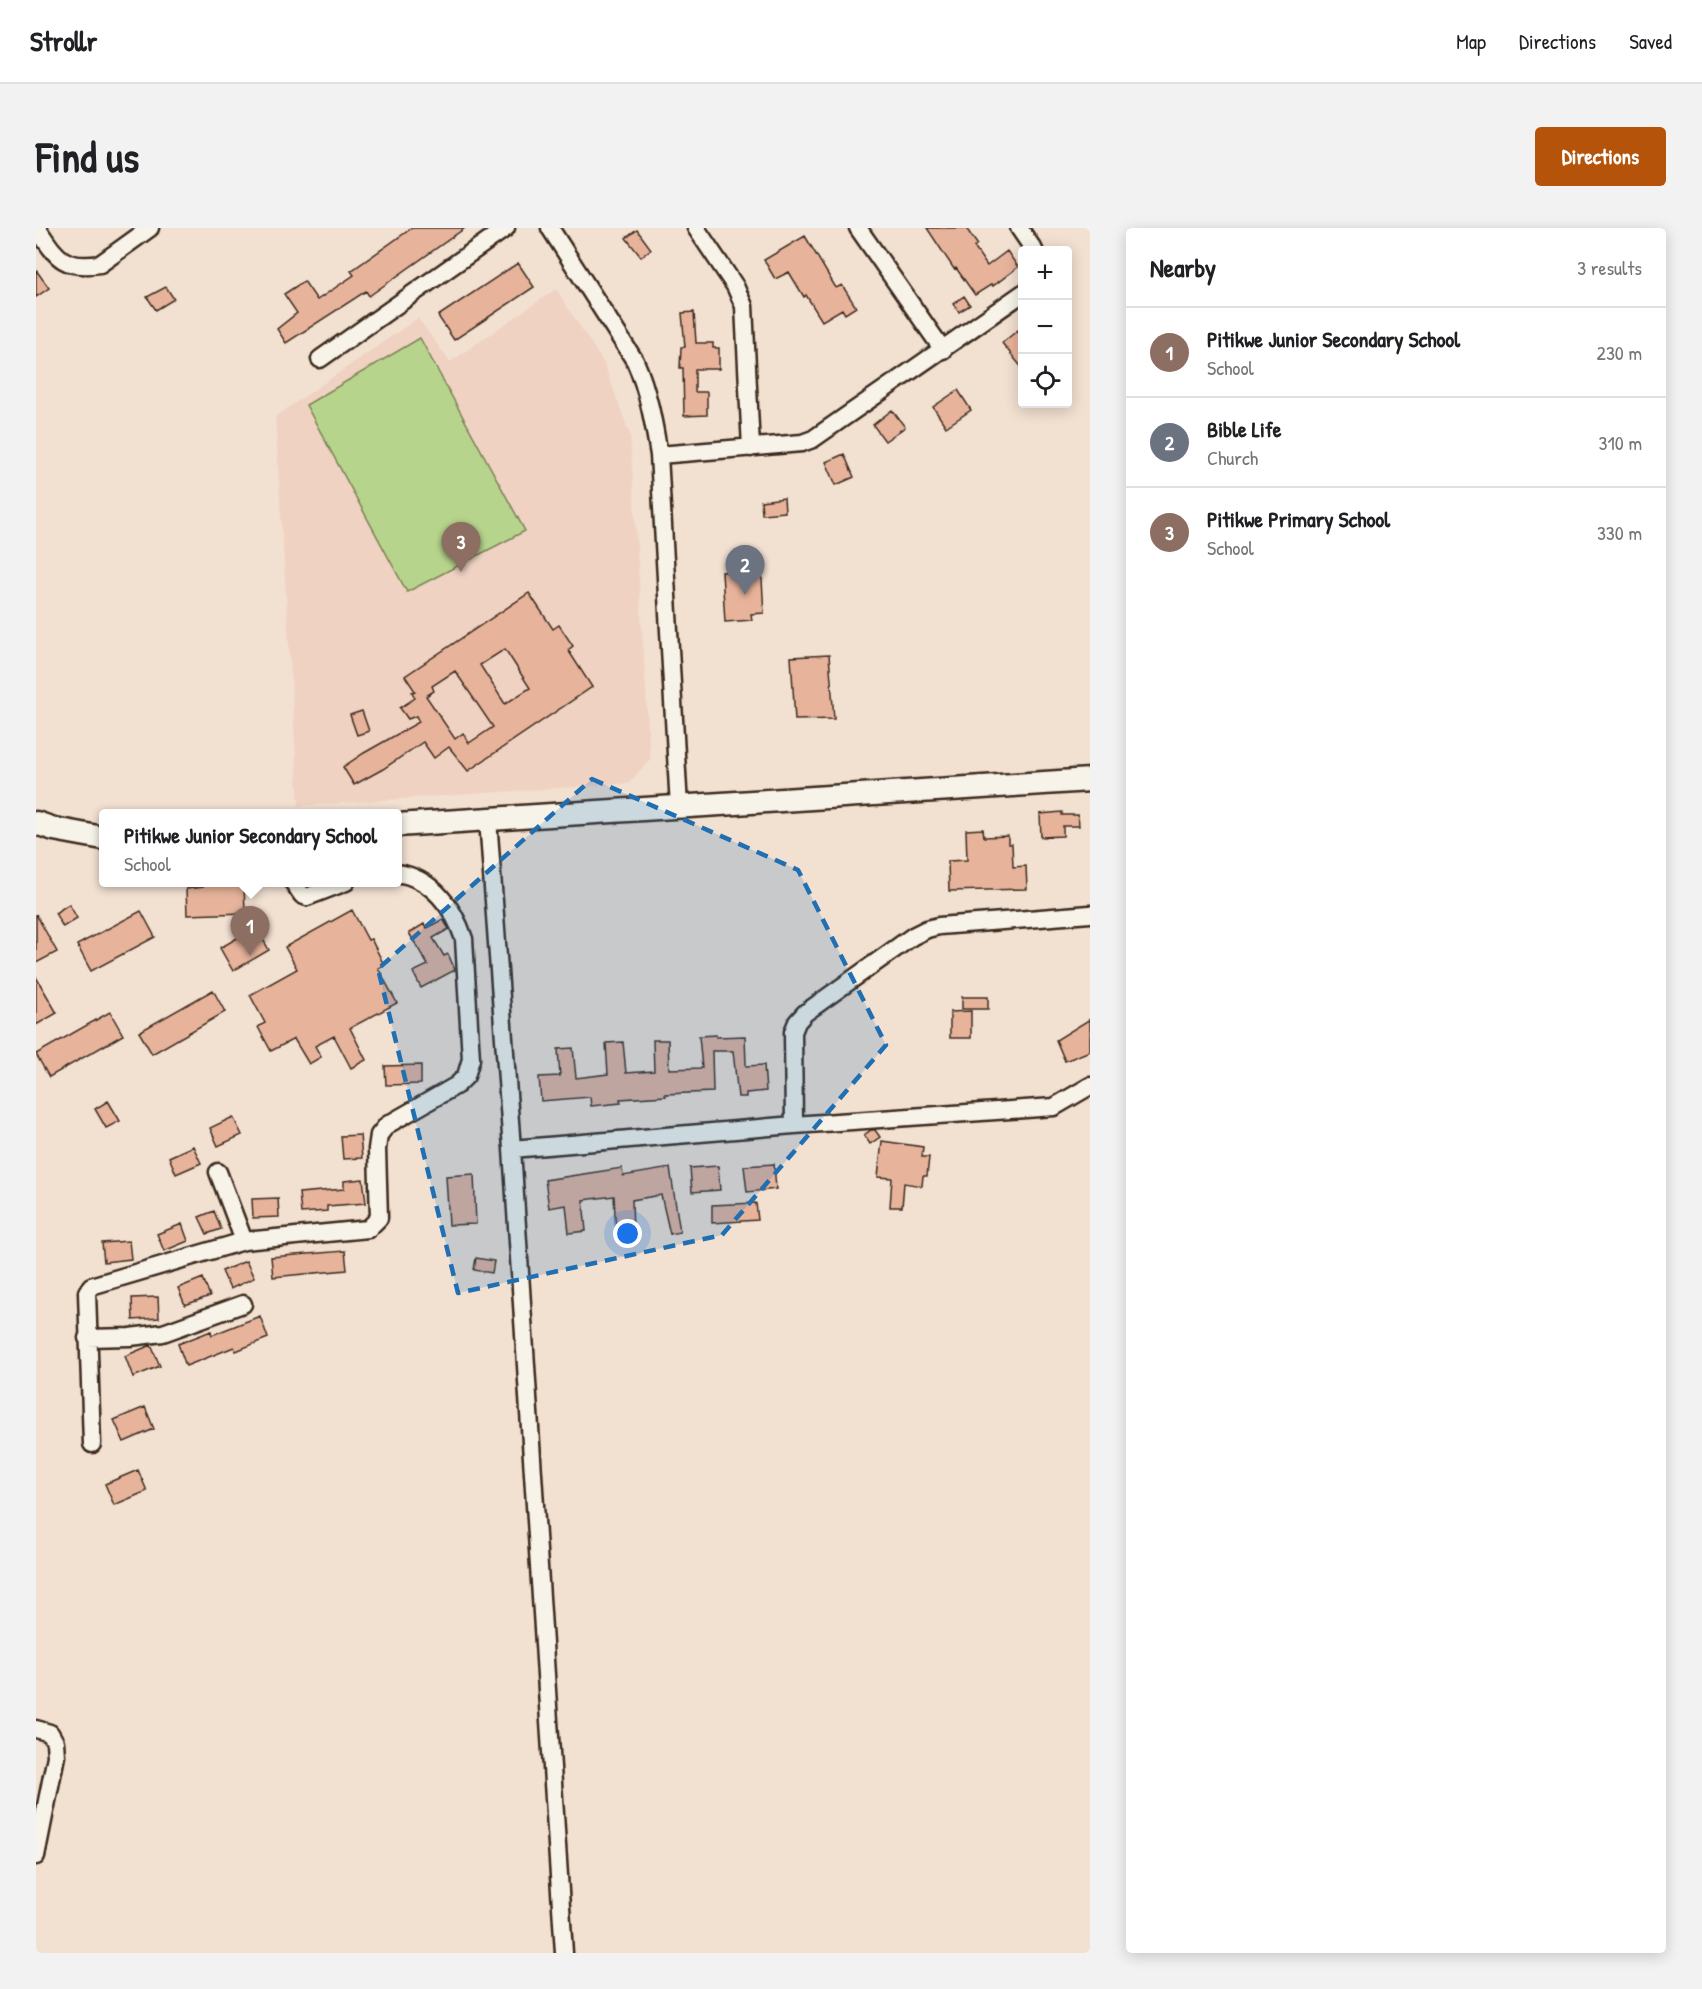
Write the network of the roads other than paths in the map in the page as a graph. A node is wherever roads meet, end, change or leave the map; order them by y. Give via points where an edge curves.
1 (37, 228) edge
2 (150, 228) edge
3 (506, 228) edge
4 (550, 228) edge
5 (696, 228) edge
6 (858, 228) edge
7 (1019, 228) edge
8 (1031, 246) edge
9 (1018, 297) edge
10 (943, 350) junction
11 (320, 359) dead end
12 (751, 448) junction
13 (659, 455) junction
14 (1090, 780) edge
15 (679, 807) junction
16 (488, 819) junction
17 (36, 823) edge
18 (402, 825) edge
19 (99, 837) edge
20 (402, 874) edge
21 (296, 887) edge
22 (333, 887) edge
23 (1090, 914) edge
24 (1090, 1086) edge
25 (794, 1125) junction
26 (512, 1149) junction
27 (218, 1172) dead end
28 (244, 1241) junction
29 (243, 1304) dead end
30 (87, 1338) junction
31 (92, 1444) dead end
32 (36, 1729) edge
33 (36, 1856) edge
34 (564, 1953) edge

1 - 2 street via 57,257 90,266 100,264
3 - 11 street
4 - 13 street via 635,361
5 - 12 street via 744,306
6 - 10 street
7 - 8 street
9 - 10 street
10 - 12 street via 813,439
12 - 13 street
13 - 15 street
14 - 15 street
15 - 16 street
16 - 18 street
16 - 26 street
17 - 19 street
20 - 28 street via 415,877 436,892 450,908 464,939 471,1059 467,1073 453,1088 381,1130 377,1149 379,1218 372,1226 360,1231
21 - 22 street via 307,897
23 - 25 street via 939,926 913,936 797,1022 793,1032
24 - 25 street via 1054,1107
25 - 26 street
26 - 34 street
27 - 28 street
28 - 30 street via 91,1286 87,1292
29 - 30 street via 163,1333
30 - 31 street
32 - 33 street via 50,1733 56,1745

